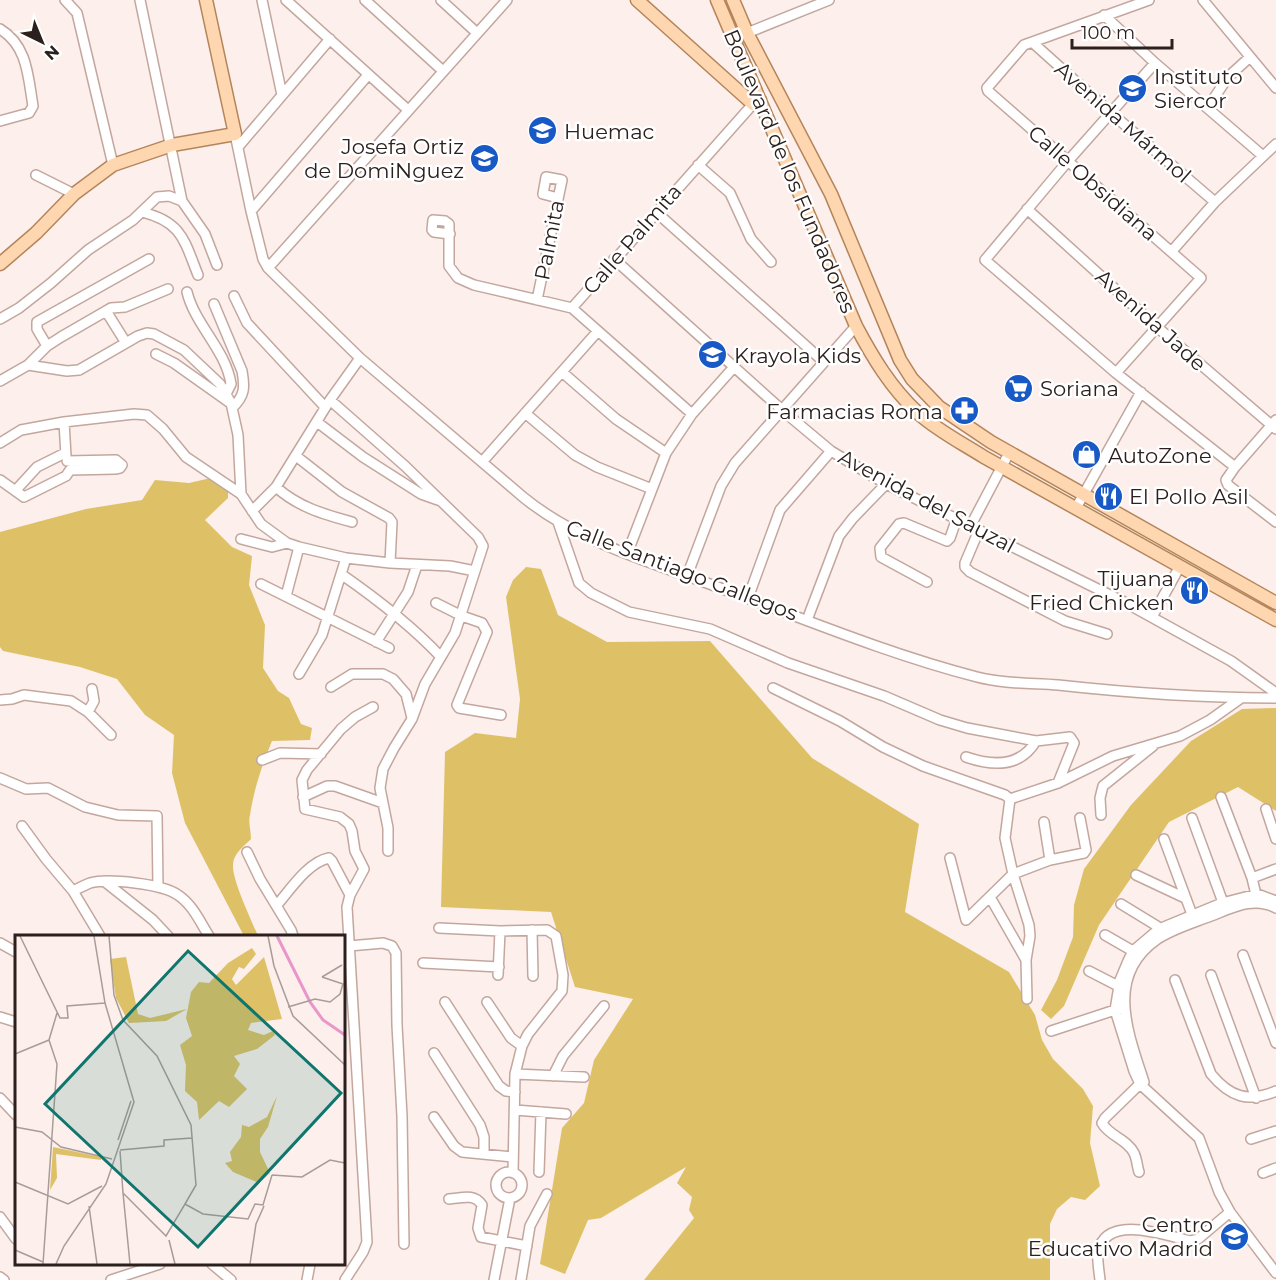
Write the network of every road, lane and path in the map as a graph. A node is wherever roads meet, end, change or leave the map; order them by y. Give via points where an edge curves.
1 (65, 0) edge
2 (140, 0) edge
3 (206, 0) edge
4 (262, 0) edge
5 (286, 0) edge
6 (365, 0) edge
7 (441, 0) edge
8 (507, 0) edge
9 (638, 0) edge
10 (717, 0) edge
11 (733, 0) edge
12 (829, 0) edge
13 (1149, 0) edge
14 (1203, 0) edge
15 (1104, 15) junction
16 (728, 26) junction
17 (0, 29) edge
18 (477, 33) junction
19 (747, 33) junction
20 (330, 39) junction
21 (1032, 42) junction
22 (1250, 57) junction
23 (1155, 63) junction
24 (443, 71) junction
25 (368, 75) junction
26 (1276, 88) edge
27 (282, 95) junction
28 (756, 102) junction
29 (1208, 107) junction
30 (408, 110) junction
31 (1111, 113) junction
32 (0, 121) edge
33 (237, 141) junction
34 (1276, 144) edge
35 (172, 145) junction
36 (1263, 156) junction
37 (1068, 161) junction
38 (113, 165) junction
39 (698, 165) junction
40 (36, 175) dead end
41 (74, 194) junction
42 (558, 198) junction
43 (182, 201) junction
44 (1215, 202) junction
45 (1027, 209) junction
46 (251, 211) junction
47 (142, 212) junction
48 (656, 212) junction
49 (450, 232) dead end
50 (1172, 251) junction
51 (149, 259) dead end
52 (614, 259) junction
53 (771, 262) dead end
54 (0, 264) edge
55 (217, 265) dead end
56 (268, 268) junction
57 (198, 275) dead end
58 (168, 289) dead end
59 (187, 292) dead end
60 (234, 296) dead end
61 (537, 300) junction
62 (214, 304) dead end
63 (572, 308) junction
64 (106, 311) junction
65 (0, 319) edge
66 (856, 326) junction
67 (1157, 327) junction
68 (598, 331) junction
69 (126, 343) junction
70 (47, 346) junction
71 (156, 354) dead end
72 (360, 358) junction
73 (824, 362) junction
74 (28, 365) junction
75 (734, 367) junction
76 (562, 372) junction
77 (1116, 372) junction
78 (0, 381) edge
79 (1141, 392) junction
80 (230, 402) junction
81 (327, 403) junction
82 (782, 410) junction
83 (525, 413) junction
84 (692, 414) junction
85 (64, 422) junction
86 (316, 422) junction
87 (1274, 425) edge
88 (0, 443) edge
89 (831, 451) junction
90 (666, 453) junction
91 (1009, 453) junction
92 (296, 456) junction
93 (68, 461) junction
94 (482, 462) junction
95 (1002, 467) junction
96 (1235, 467) junction
97 (0, 480) edge
98 (886, 484) junction
99 (276, 487) junction
100 (652, 489) junction
101 (15, 490) junction
102 (241, 494) junction
103 (1083, 494) junction
104 (438, 500) junction
105 (1076, 508) junction
106 (252, 511) junction
107 (957, 518) junction
108 (352, 522) dead end
109 (558, 522) junction
110 (1276, 522) edge
111 (975, 527) junction
112 (241, 539) dead end
113 (287, 543) junction
114 (299, 547) junction
115 (627, 554) junction
116 (346, 558) junction
117 (390, 563) junction
118 (417, 565) junction
119 (1180, 566) junction
120 (475, 571) junction
121 (341, 574) junction
122 (687, 576) junction
123 (927, 582) dead end
124 (261, 584) dead end
125 (286, 596) junction
126 (748, 598) junction
127 (436, 603) dead end
128 (1276, 603) edge
129 (395, 614) junction
130 (462, 616) junction
131 (329, 617) junction
132 (1152, 617) junction
133 (807, 620) junction
134 (1276, 620) edge
135 (1107, 634) dead end
136 (376, 642) junction
137 (389, 648) dead end
138 (441, 657) junction
139 (299, 674) dead end
140 (331, 687) dead end
141 (773, 688) dead end
142 (92, 689) dead end
143 (1276, 693) edge
144 (1241, 698) junction
145 (1276, 698) edge
146 (1, 700) edge
147 (373, 707) dead end
148 (88, 712) junction
149 (501, 716) dead end
150 (412, 719) junction
151 (111, 735) dead end
152 (1036, 741) junction
153 (1155, 744) junction
154 (321, 754) junction
155 (966, 757) dead end
156 (261, 760) dead end
157 (0, 778) edge
158 (1058, 783) junction
159 (303, 797) junction
160 (1221, 797) dead end
161 (1010, 799) junction
162 (383, 803) junction
163 (1266, 809) dead end
164 (1101, 815) dead end
165 (1080, 818) dead end
166 (1192, 818) dead end
167 (1044, 822) dead end
168 (21, 826) dead end
169 (1164, 839) dead end
170 (1276, 839) edge
171 (388, 851) dead end
172 (247, 852) dead end
173 (950, 858) dead end
174 (1050, 860) junction
175 (1276, 869) edge
176 (1013, 874) junction
177 (1136, 875) dead end
178 (1252, 878) junction
179 (104, 881) junction
180 (158, 887) junction
181 (73, 891) junction
182 (350, 895) junction
183 (990, 897) junction
184 (1185, 898) junction
185 (1257, 898) junction
186 (1276, 901) edge
187 (1121, 904) dead end
188 (277, 905) junction
189 (1224, 907) junction
190 (1276, 908) edge
191 (1193, 919) junction
192 (439, 928) dead end
193 (532, 930) junction
194 (500, 931) junction
195 (1161, 932) junction
196 (99, 935) edge
197 (167, 935) edge
198 (208, 935) edge
199 (293, 935) edge
200 (1105, 935) dead end
201 (0, 943) edge
202 (349, 946) junction
203 (15, 951) edge
204 (1136, 953) junction
205 (1243, 955) dead end
206 (1026, 960) junction
207 (423, 963) dead end
208 (1089, 971) dead end
209 (1211, 975) dead end
210 (533, 976) dead end
211 (1175, 980) dead end
212 (1122, 988) junction
213 (1027, 999) dead end
214 (445, 1002) dead end
215 (487, 1002) dead end
216 (604, 1006) dead end
217 (1119, 1009) junction
218 (0, 1017) edge
219 (15, 1022) edge
220 (1051, 1030) dead end
221 (1276, 1043) edge
222 (522, 1046) junction
223 (434, 1053) dead end
224 (515, 1074) junction
225 (553, 1076) junction
226 (584, 1077) dead end
227 (1143, 1084) junction
228 (1276, 1091) edge
229 (515, 1092) junction
230 (0, 1098) edge
231 (1256, 1098) junction
232 (514, 1110) junction
233 (541, 1112) junction
234 (15, 1114) edge
235 (566, 1114) dead end
236 (434, 1117) dead end
237 (1276, 1131) edge
238 (1251, 1139) dead end
239 (484, 1154) junction
240 (513, 1157) junction
241 (1276, 1168) edge
242 (539, 1172) dead end
243 (1139, 1172) dead end
244 (513, 1173) junction
245 (1263, 1173) dead end
246 (547, 1194) dead end
247 (510, 1198) junction
248 (449, 1199) dead end
249 (1230, 1212) junction
250 (0, 1217) edge
251 (15, 1238) edge
252 (500, 1242) junction
253 (404, 1244) dead end
254 (526, 1246) junction
255 (154, 1265) edge
256 (214, 1265) edge
257 (310, 1265) edge
258 (1276, 1273) edge
259 (0, 1277) edge
260 (4, 1280) edge
261 (111, 1280) edge
262 (231, 1280) edge
263 (307, 1280) edge
264 (345, 1280) edge
265 (495, 1280) edge
266 (521, 1280) edge
267 (1100, 1280) edge

1 - 38 street via 77,13
2 - 35 street
3 - 33 main road, Calle Santiago Gallegos
4 - 27 street
5 - 20 street
6 - 24 street
7 - 18 street
8 - 18 street
9 - 28 main road
10 - 16 main road, Boulevard de los Fundadores
11 - 19 main road, Boulevard de los Fundadores
12 - 19 street
13 - 15 street
14 - 22 street
15 - 21 street
15 - 23 street
16 - 19 main road
16 - 28 main road, Boulevard de los Fundadores
17 - 32 street via 21,48 33,106 29,113
18 - 24 street
19 - 91 main road, Boulevard de los Fundadores via 831,194 900,360 939,408
20 - 25 street
20 - 27 street
21 - 31 street, Avenida Mármol
21 - 37 street, Calle Obsidiana via 1017,51 987,87 988,92
22 - 26 street
22 - 29 street via 1228,77
23 - 29 street
23 - 31 street
24 - 30 street
25 - 30 street
25 - 46 street
27 - 33 street
28 - 39 street, Calle Palmita
28 - 66 main road, Boulevard de los Fundadores
29 - 36 street
30 - 56 street
31 - 37 street
31 - 44 street, Avenida Mármol
33 - 35 main road
33 - 46 street, Calle Santiago Gallegos
34 - 36 street
35 - 38 main road
35 - 43 street
36 - 44 street
37 - 45 street
37 - 50 street, Calle Obsidiana
38 - 41 main road
39 - 48 street, Calle Palmita
39 - 53 street via 730,193 751,239
40 - 41 street
41 - 54 main road
42 - 42 street, Palmita via 562,180 546,177 543,194
42 - 61 street, Palmita
43 - 47 street via 160,196
43 - 55 street via 205,234
44 - 50 street
45 - 67 street, Avenida Jade
45 - 77 street via 985,260
46 - 56 street, Calle Santiago Gallegos
47 - 57 street via 172,224 184,240
47 - 65 street
48 - 52 street, Calle Palmita
48 - 73 street
49 - 61 street, Calle Palmita via 449,266 458,278
50 - 67 street, Calle Obsidiana via 1201,279
51 - 70 street via 37,322
52 - 63 street, Calle Palmita
52 - 75 street, Avenida del Sauzal
56 - 72 street, Calle Santiago Gallegos
58 - 64 street
59 - 80 street via 190,305 228,371
60 - 81 street via 247,323
61 - 63 street, Calle Palmita
62 - 80 street via 242,371 245,389 241,400
63 - 68 street
64 - 69 street
64 - 70 street
66 - 73 street
66 - 95 main road, Boulevard de los Fundadores via 887,379 919,414
67 - 77 street
67 - 87 street, Avenida Jade
68 - 76 street
68 - 84 street
69 - 74 street via 79,370
69 - 80 street via 147,333 184,350 220,384
70 - 74 street
71 - 80 street
72 - 81 street
72 - 94 street, Calle Santiago Gallegos
73 - 82 street
74 - 78 street
75 - 82 street, Avenida del Sauzal
75 - 84 street
76 - 83 street
76 - 90 street via 616,419
77 - 79 street
79 - 96 street
79 - 103 street
80 - 102 street via 238,435
81 - 86 street
81 - 104 street via 405,466
82 - 89 street, Avenida del Sauzal
82 - 122 street via 735,463 721,486
83 - 94 street
83 - 100 street via 575,454
84 - 90 street
85 - 88 street via 21,429
85 - 93 street
85 - 102 street via 147,415 186,457
86 - 92 street
86 - 104 street via 363,457 421,494
87 - 96 street
89 - 98 street, Avenida del Sauzal
89 - 126 street via 780,510
90 - 100 street
91 - 95 street
91 - 103 main road, Boulevard de los Fundadores
92 - 99 street
92 - 117 street via 342,492 389,518
93 - 101 street via 37,467
93 - 101 street via 66,476 30,496 24,497
94 - 109 street, Calle Santiago Gallegos
95 - 105 main road, Boulevard de los Fundadores
95 - 111 street
96 - 110 street via 1226,480 1228,485
97 - 101 street
98 - 107 street, Avenida del Sauzal
98 - 133 street via 839,536
99 - 106 street
99 - 108 street via 300,505
100 - 115 street
102 - 106 street
103 - 105 street
103 - 128 main road, Boulevard de los Fundadores
104 - 120 street via 481,540 483,546
105 - 119 main road, Boulevard de los Fundadores
106 - 113 street via 261,524
107 - 111 street, Avenida del Sauzal
107 - 123 street via 947,540 904,523 880,548 881,557
109 - 115 street, Calle Santiago Gallegos
109 - 152 street via 579,583 629,612 710,629 940,720
111 - 132 street, Avenida del Sauzal
111 - 135 street via 965,562 970,572 1065,621
112 - 113 street via 272,546
113 - 114 street
114 - 116 street
114 - 125 street
115 - 122 street, Calle Santiago Gallegos
116 - 117 street
116 - 121 street
117 - 118 street
118 - 120 street
118 - 129 street
119 - 132 street
119 - 134 main road, Boulevard de los Fundadores
120 - 130 street
121 - 129 street
121 - 131 street
122 - 126 street, Calle Santiago Gallegos
124 - 125 street
125 - 131 street
126 - 133 street, Calle Santiago Gallegos
127 - 130 street
129 - 136 street
129 - 138 street
130 - 138 street
130 - 149 street via 482,623 487,632 457,705
131 - 136 street
131 - 139 street
132 - 143 street, Avenida del Sauzal via 1231,661
133 - 144 street, Calle Santiago Gallegos via 1001,682
136 - 137 street
138 - 150 street via 425,684
140 - 150 street via 352,674 382,674 393,679 406,694
141 - 161 street via 883,747
142 - 148 street via 94,701
144 - 145 street, Calle Santiago Gallegos
144 - 153 street via 1195,729
146 - 148 street via 24,694 49,697 71,701
147 - 154 street via 341,729
148 - 151 street
150 - 162 street via 383,770
152 - 155 street via 1025,755 1000,763
152 - 158 street via 1066,736 1073,739
153 - 158 street via 1106,758
153 - 164 street via 1103,786
154 - 156 street via 280,753
154 - 159 street via 302,780
157 - 180 street via 26,789 48,788 85,807 157,816
158 - 161 street
159 - 162 street via 335,786
159 - 182 street via 305,808 340,817 349,824 364,869
160 - 178 street
161 - 176 street via 1005,838
162 - 171 street
163 - 170 street
165 - 174 street via 1084,853
166 - 189 street
167 - 174 street
168 - 181 street
169 - 184 street
172 - 188 street
173 - 183 street via 966,920
174 - 176 street
175 - 178 street
176 - 183 street
176 - 206 street via 1029,925
177 - 184 street
178 - 185 street
179 - 180 street
179 - 181 street
179 - 197 street
180 - 198 street via 176,893 188,903
181 - 196 street
182 - 188 street via 329,858 308,870
182 - 202 street
183 - 206 street
184 - 191 street
185 - 186 street
185 - 189 street
185 - 190 street
187 - 195 street
188 - 199 street
189 - 191 street
191 - 195 street
192 - 194 street
193 - 194 street
193 - 210 street
193 - 222 street via 547,930 556,936 562,991
194 - 207 street via 498,971
195 - 204 street
200 - 204 street
201 - 203 street
202 - 253 street via 383,943 392,946 396,953
202 - 264 street via 367,1234 363,1252
204 - 212 street via 1128,961
205 - 221 street
206 - 213 street
208 - 212 street
209 - 231 street
211 - 231 street via 1211,1074 1232,1092
212 - 217 street
214 - 229 street via 499,1086
215 - 222 street via 511,1038
216 - 225 street via 563,1056
217 - 220 street
217 - 227 street
218 - 219 street
222 - 224 street
223 - 239 street via 480,1125
224 - 225 street
224 - 229 street
225 - 226 street
227 - 243 street via 1102,1123 1128,1145
227 - 249 street via 1199,1138
228 - 231 street
229 - 232 street
230 - 234 street
232 - 233 street
232 - 240 street
233 - 235 street
233 - 242 street
236 - 239 street via 462,1152
237 - 238 street
239 - 240 street
240 - 244 street
241 - 245 street
244 - 247 street via 522,1187 519,1194
244 - 247 street via 502,1174 497,1184 500,1194
246 - 254 street via 530,1226
247 - 252 street
248 - 252 street via 479,1200 482,1205 478,1233
249 - 258 street
249 - 267 street via 1198,1239 1190,1241 1127,1228 1114,1232 1098,1253
250 - 251 street
252 - 254 street
252 - 265 street
254 - 266 street
255 - 261 street
256 - 262 street
257 - 263 street
259 - 260 street

